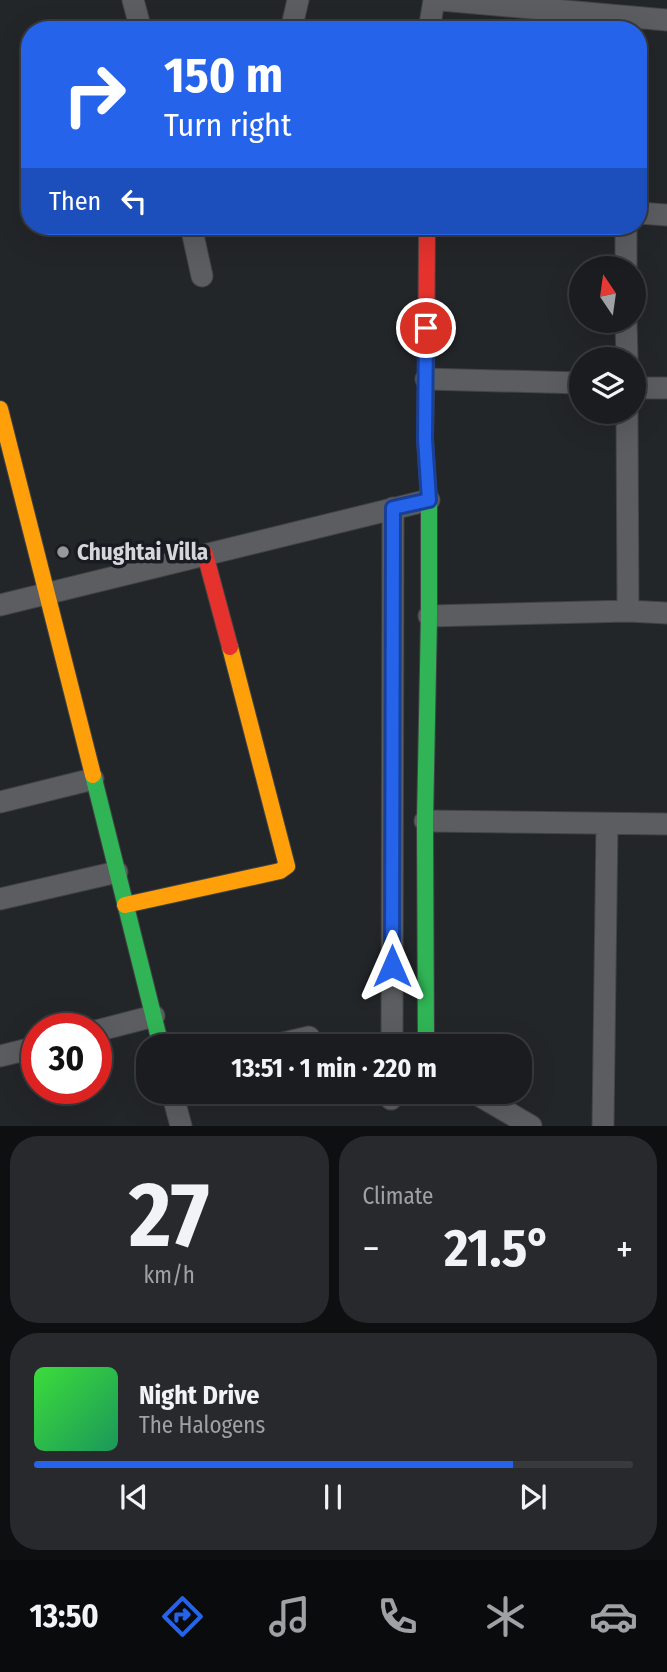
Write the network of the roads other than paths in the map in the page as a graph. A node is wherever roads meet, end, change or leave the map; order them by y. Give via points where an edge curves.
1 (133, 0) edge
2 (284, 0) edge
3 (298, 0) edge
4 (434, 0) edge
5 (441, 0) edge
6 (667, 20) edge
7 (139, 21) edge
8 (289, 21) edge
9 (293, 21) edge
10 (430, 21) edge
11 (612, 21) edge
12 (647, 22) edge
13 (647, 214) edge
14 (667, 215) edge
15 (193, 235) edge
16 (427, 235) edge
17 (626, 235) edge
18 (626, 256) edge
19 (202, 276) dead end
20 (426, 379) junction
21 (569, 383) edge
22 (646, 388) edge
23 (667, 388) edge
24 (0, 409) edge
25 (627, 424) edge
26 (429, 500) junction
27 (393, 508) junction
28 (205, 554) junction
29 (46, 593) junction
30 (0, 605) edge
31 (628, 611) junction
32 (667, 613) edge
33 (429, 616) junction
34 (93, 779) junction
35 (0, 802) edge
36 (425, 821) junction
37 (607, 824) junction
38 (667, 824) edge
39 (117, 872) junction
40 (0, 900) edge
41 (125, 905) junction
42 (154, 1016) junction
43 (112, 1027) edge
44 (158, 1034) edge
45 (392, 1034) edge
46 (426, 1034) edge
47 (21, 1051) edge
48 (0, 1056) edge
49 (176, 1104) edge
50 (494, 1104) edge
51 (181, 1126) edge
52 (531, 1126) edge
53 (603, 1126) edge

1 - 7 street
2 - 8 street
3 - 9 street
4 - 10 street
5 - 11 street
6 - 12 street
13 - 14 street
15 - 19 street
16 - 20 street
17 - 18 street
20 - 21 street
20 - 26 street
22 - 23 street
24 - 29 street
25 - 31 street
26 - 27 street
26 - 33 street
27 - 28 street
27 - 45 street
28 - 29 street
28 - 41 street via 287,866
29 - 30 street
29 - 34 street
31 - 32 street
31 - 33 street
33 - 36 street
34 - 35 street
34 - 39 street
36 - 37 street
36 - 46 street
37 - 38 street
37 - 53 street
39 - 40 street
39 - 41 street
41 - 42 street
42 - 43 street
42 - 44 street
47 - 48 street
49 - 51 street
50 - 52 street

